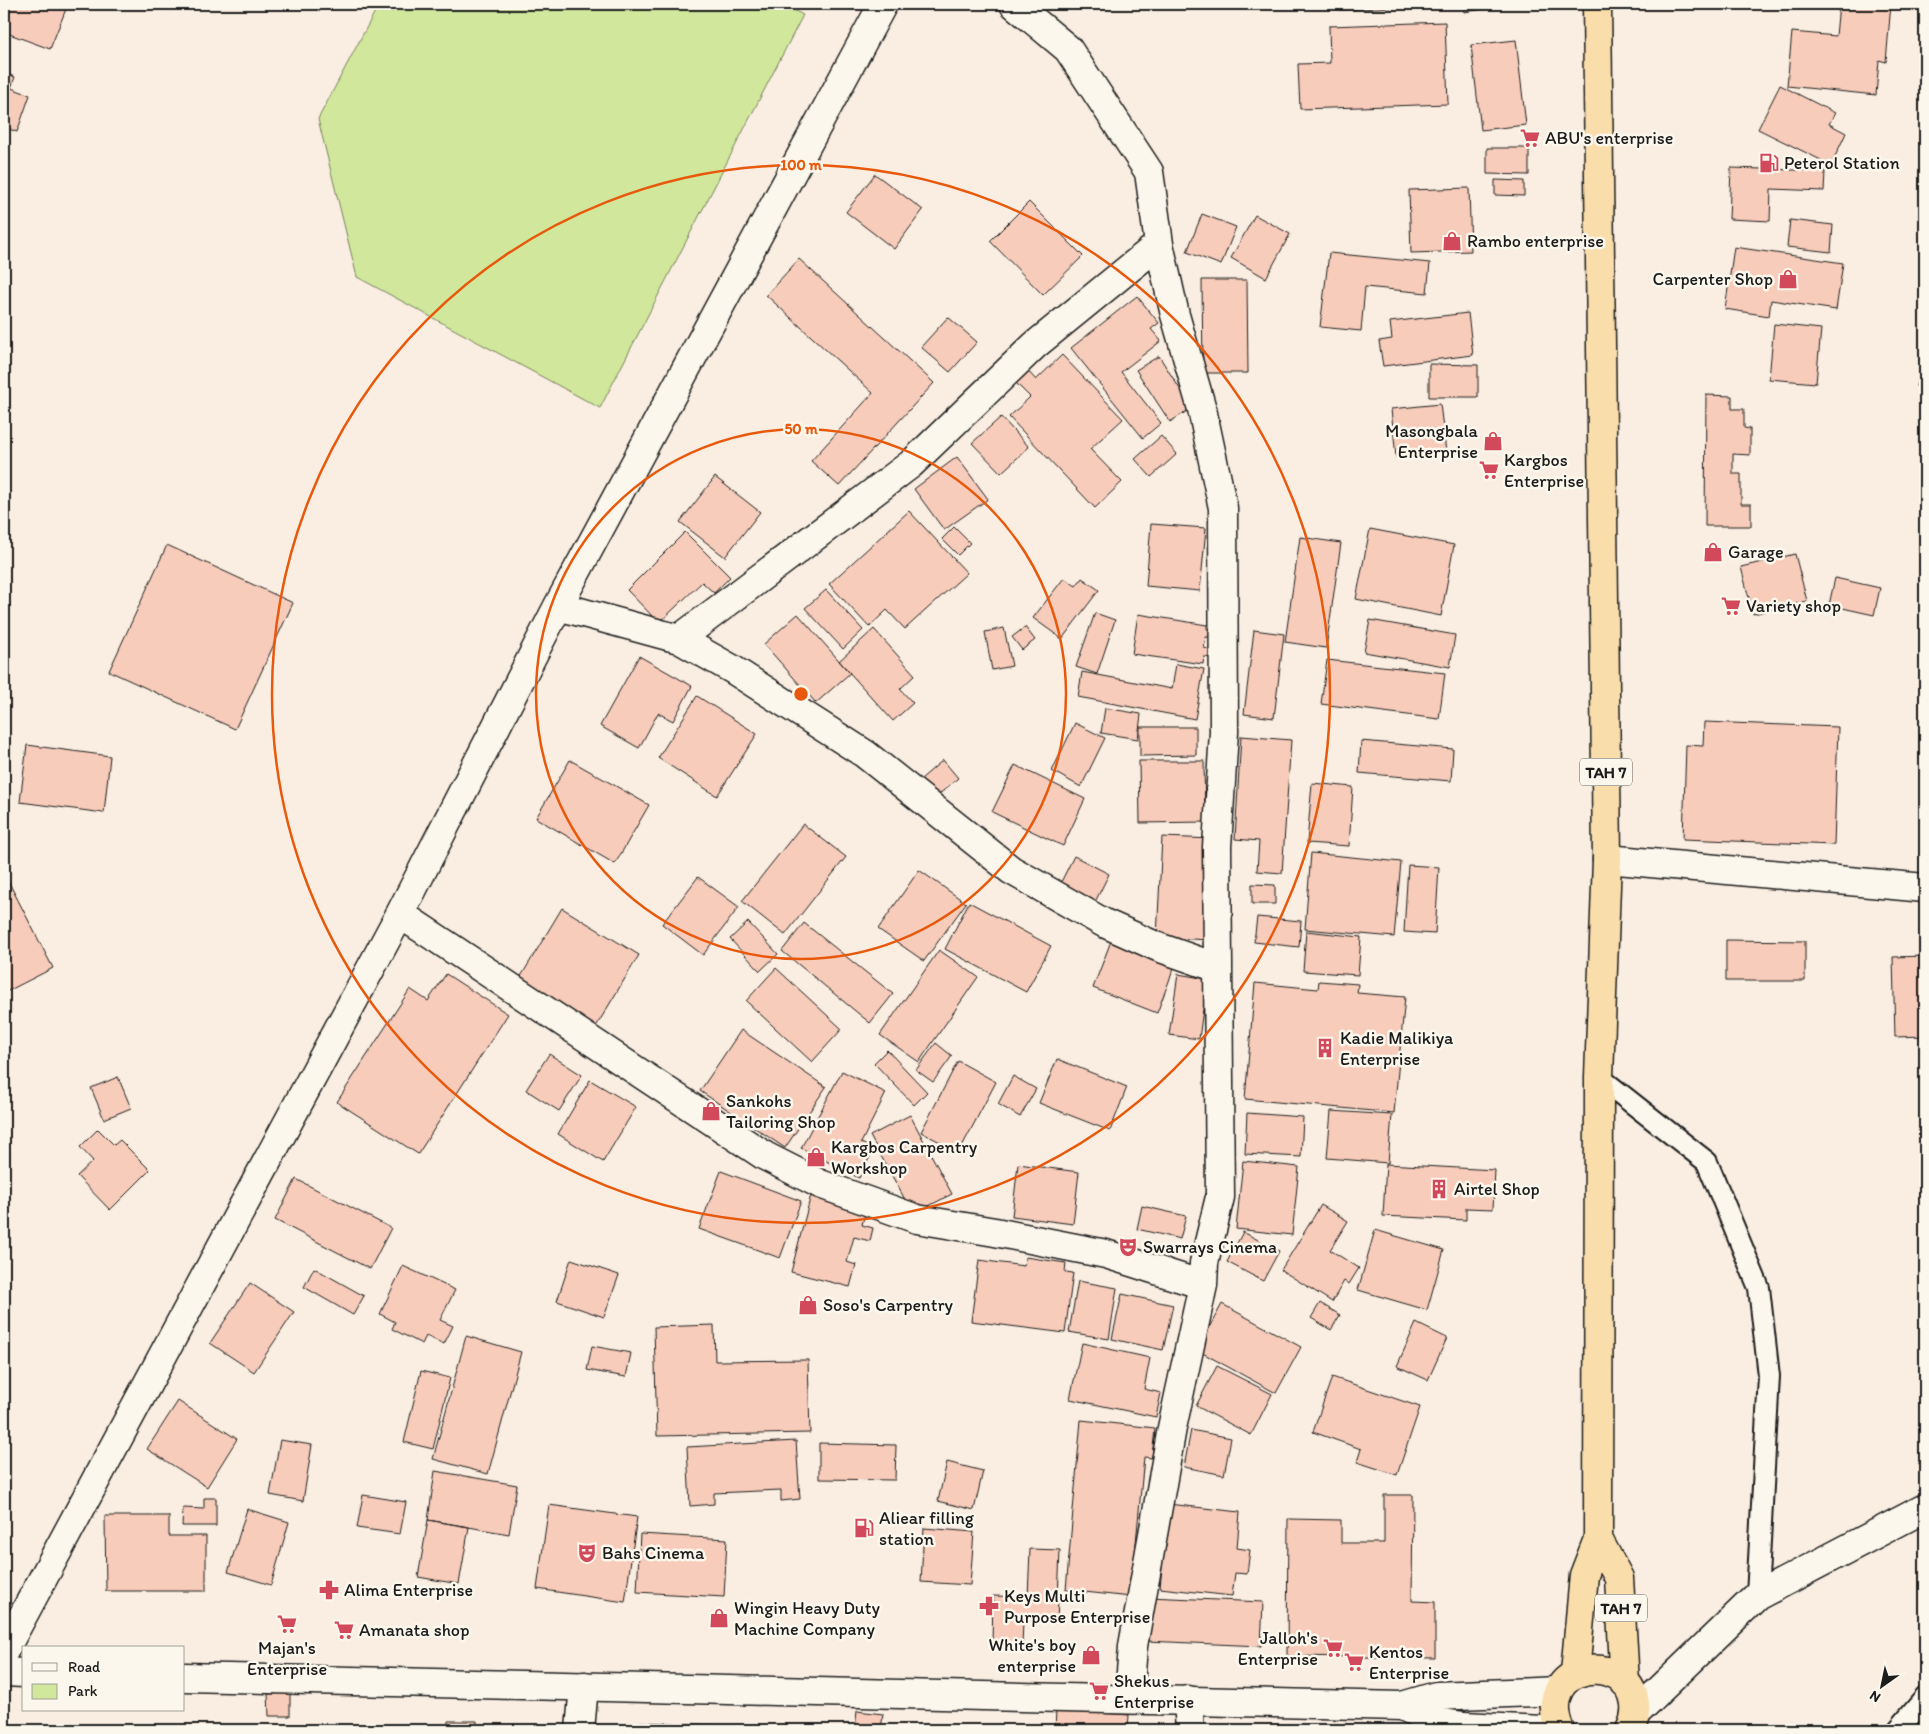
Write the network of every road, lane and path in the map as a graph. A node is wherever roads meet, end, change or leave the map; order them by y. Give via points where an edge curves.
1 (883, 4) edge
2 (1014, 4) edge
3 (1597, 4) edge
4 (1159, 244) junction
5 (558, 606) junction
6 (679, 639) junction
7 (1607, 859) junction
8 (1925, 888) edge
9 (400, 914) junction
10 (1218, 968) junction
11 (1599, 1077) junction
12 (1203, 1285) junction
13 (1925, 1512) edge
14 (1598, 1539) junction
15 (1756, 1596) junction
16 (4, 1651) edge
17 (4, 1672) edge
18 (22, 1673) edge
19 (185, 1676) edge
20 (1567, 1682) junction
21 (1625, 1683) junction
22 (584, 1686) junction
23 (1129, 1698) junction
24 (1925, 1698) edge
25 (1188, 1700) junction
26 (1402, 1706) junction
27 (1633, 1722) edge
28 (1464, 1728) edge
29 (580, 1730) edge
30 (1190, 1730) edge
31 (1542, 1730) edge
32 (1560, 1730) edge
33 (1898, 1730) edge

1 - 5 street
2 - 4 street via 1068,49 1149,172
3 - 7 highway, TAH 7
4 - 6 street via 1034,345 911,464
4 - 10 street via 1224,508 1224,732 1217,847
5 - 6 street
5 - 9 street
6 - 10 street via 866,754 1011,870 1104,924
7 - 8 street
7 - 11 highway, TAH 7
9 - 12 street via 765,1156 820,1184 917,1219 1106,1254
9 - 16 street
10 - 12 street via 1220,1197 1204,1263
11 - 14 highway, TAH 7
11 - 15 lane via 1707,1162 1759,1288 1769,1376
12 - 23 street via 1172,1428 1135,1636
13 - 15 street
14 - 20 highway, TAH 7 via 1584,1575
14 - 21 highway, TAH 7 via 1619,1578
15 - 27 street
17 - 18 street
19 - 22 street
20 - 21 highway via 1593,1669 1611,1672
20 - 26 street via 1436,1696
20 - 32 highway via 1554,1704
21 - 27 highway via 1634,1697
22 - 23 street
22 - 29 street
23 - 25 street
24 - 33 lane
25 - 26 street
25 - 30 street
26 - 28 street via 1436,1722
28 - 31 street

